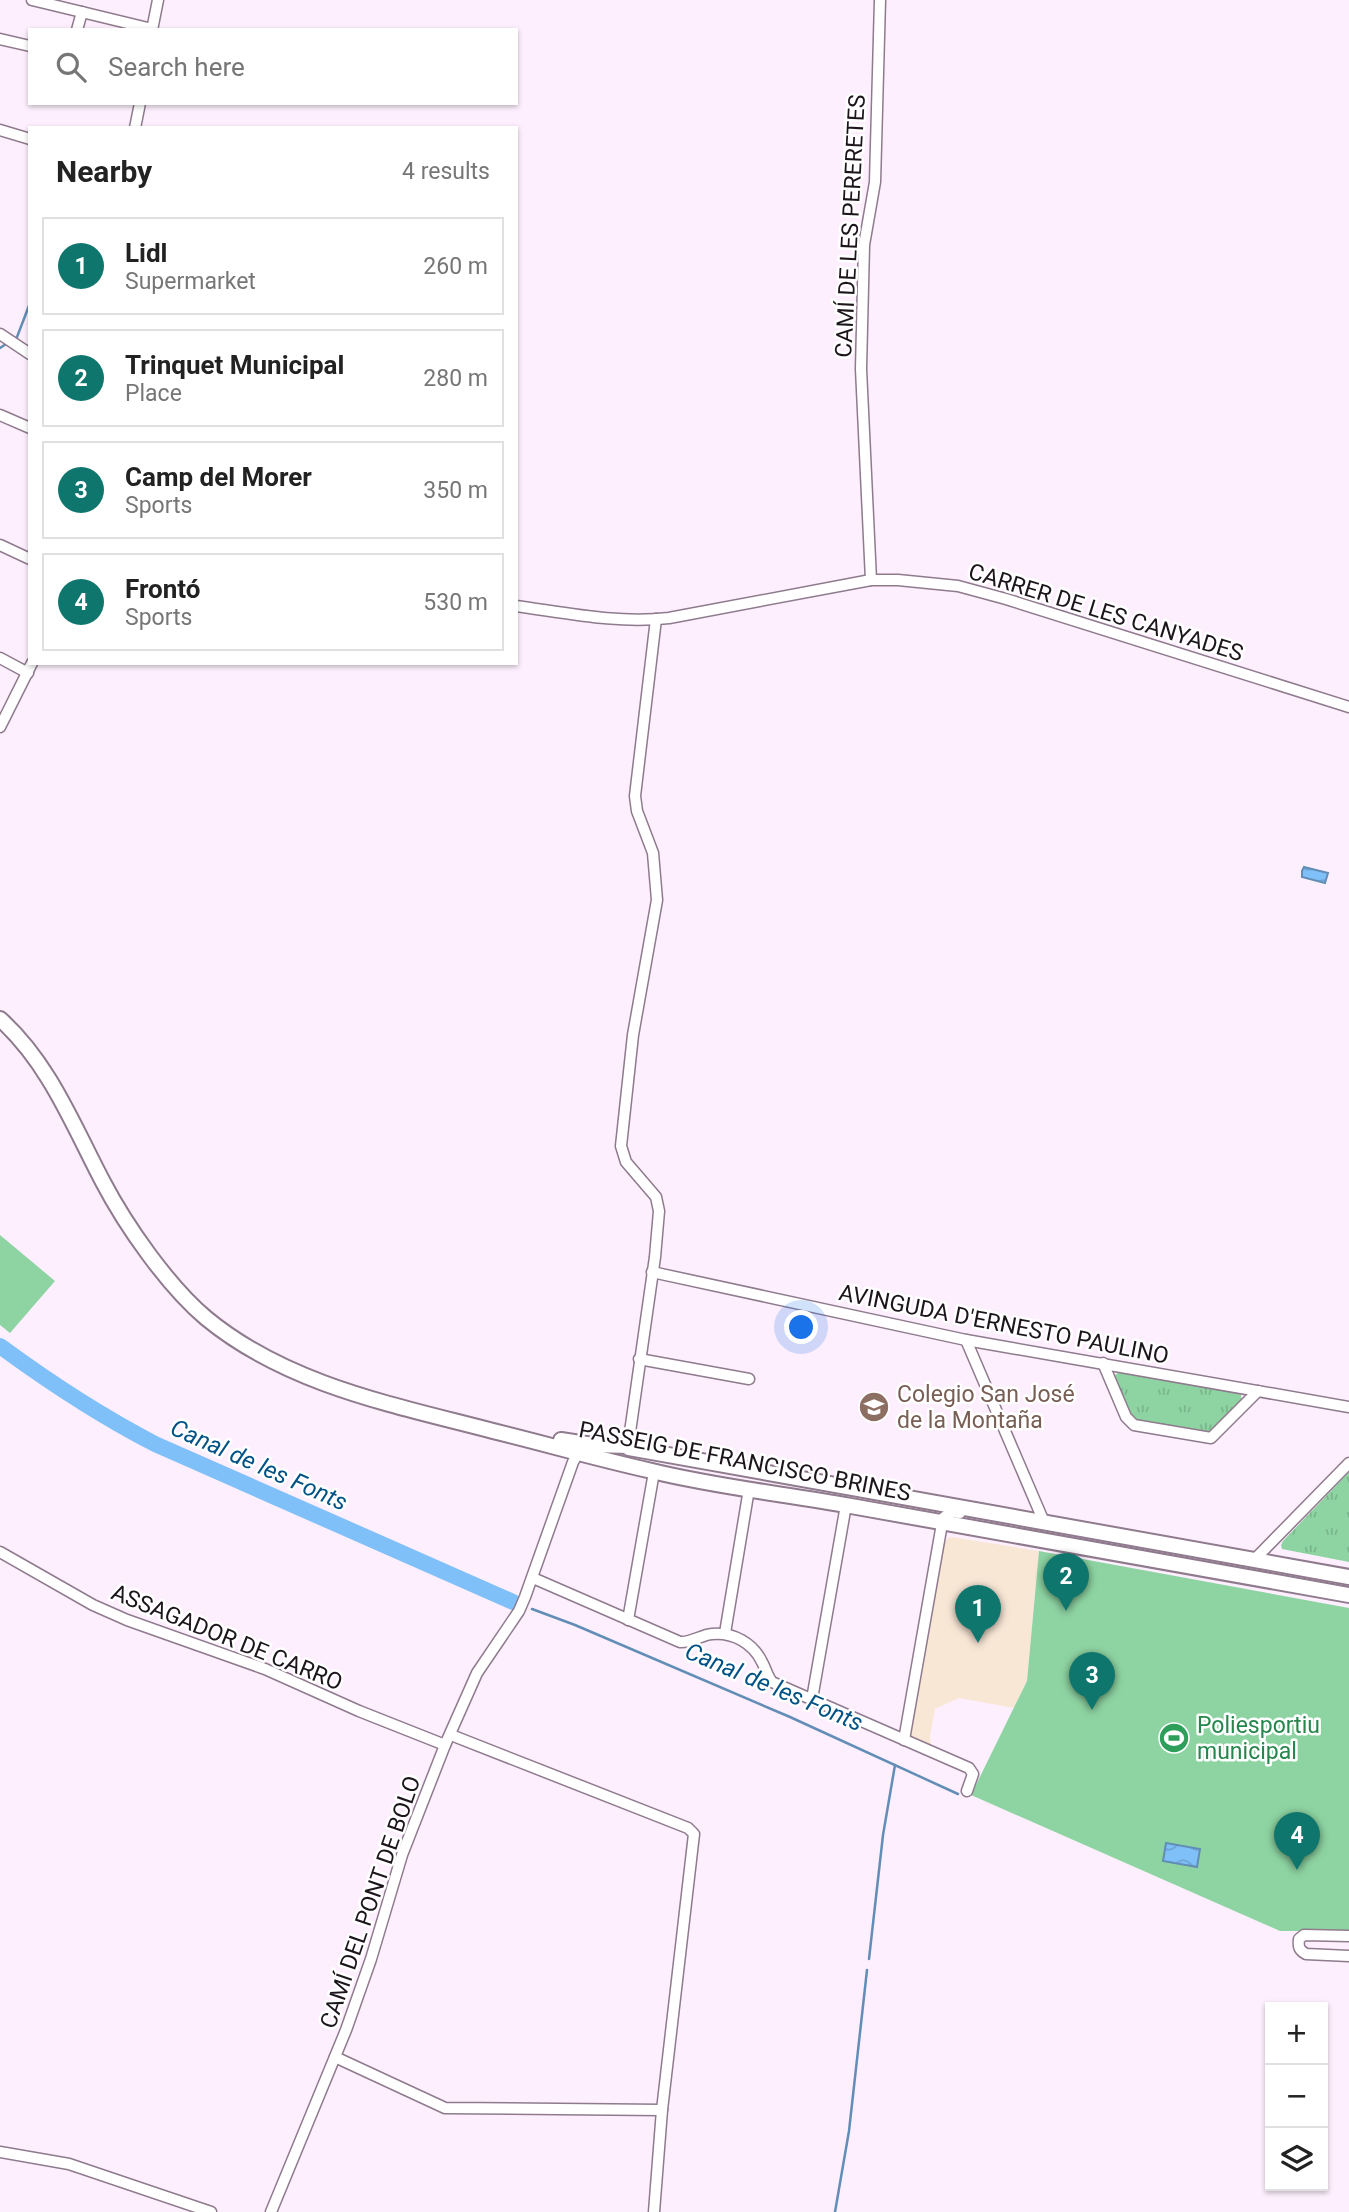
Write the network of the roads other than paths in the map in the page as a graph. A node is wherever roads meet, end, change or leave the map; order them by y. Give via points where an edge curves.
1 (32, 0) edge
2 (159, 0) edge
3 (880, 0) edge
4 (82, 12) junction
5 (78, 28) edge
6 (144, 28) edge
7 (152, 28) edge
8 (0, 39) edge
9 (28, 46) edge
10 (140, 105) edge
11 (135, 126) edge
12 (0, 130) edge
13 (28, 138) edge
14 (0, 334) edge
15 (28, 353) edge
16 (0, 415) edge
17 (28, 427) edge
18 (0, 545) edge
19 (28, 558) edge
20 (871, 580) junction
21 (518, 606) edge
22 (656, 619) junction
23 (0, 658) edge
24 (30, 668) edge
25 (1349, 707) edge
26 (0, 727) edge
27 (0, 1019) edge
28 (652, 1272) junction
29 (966, 1340) junction
30 (639, 1359) junction
31 (1102, 1363) junction
32 (750, 1379) dead end
33 (1258, 1391) junction
34 (1349, 1407) edge
35 (493, 1431) junction
36 (622, 1446) junction
37 (578, 1453) junction
38 (1349, 1463) edge
39 (622, 1464) junction
40 (654, 1472) junction
41 (749, 1489) junction
42 (846, 1505) junction
43 (1003, 1515) junction
44 (1044, 1522) junction
45 (943, 1523) junction
46 (0, 1552) edge
47 (1254, 1560) junction
48 (1349, 1577) edge
49 (533, 1578) junction
50 (1349, 1595) edge
51 (628, 1620) junction
52 (725, 1633) junction
53 (811, 1699) junction
54 (451, 1735) junction
55 (904, 1740) junction
56 (445, 1745) junction
57 (967, 1791) dead end
58 (1349, 1936) edge
59 (1349, 1956) edge
60 (335, 2057) junction
61 (662, 2110) junction
62 (0, 2152) edge
63 (211, 2212) edge
64 (271, 2212) edge
65 (654, 2212) edge

1 - 4 street
2 - 7 street
3 - 20 street, CAMÍ DE LES PERERETES via 875,183 864,245 861,369
4 - 5 street
4 - 6 street
8 - 9 street
10 - 11 street
12 - 13 street
14 - 15 street
16 - 17 street
18 - 19 street
20 - 22 street, CARRER DE LES CANYADES
20 - 25 street, CARRER DE LES CANYADES via 958,586
21 - 22 street, CARRER DE LES CANYADES via 615,619
22 - 28 street via 635,796 653,853 657,900 621,1146 624,1158 658,1202
23 - 24 street
24 - 26 street
27 - 35 street via 41,1065 127,1224 202,1314 254,1350 314,1379 403,1409
28 - 29 street, AVINGUDA D'ERNESTO PAULINO
28 - 30 street
29 - 31 street, AVINGUDA D'ERNESTO PAULINO
29 - 44 street
30 - 32 street
30 - 36 street
31 - 33 street, AVINGUDA D'ERNESTO PAULINO
31 - 33 street via 1125,1417 1134,1425 1211,1438
33 - 34 street, AVINGUDA D'ERNESTO PAULINO
35 - 36 street, PASSEIG DE FRANCISCO BRINES
35 - 37 street, PASSEIG DE FRANCISCO BRINES
36 - 37 street via 604,1451 584,1447
36 - 39 street
36 - 43 street, PASSEIG DE FRANCISCO BRINES
37 - 39 street, PASSEIG DE FRANCISCO BRINES
37 - 49 street, CAMÍ DEL PONT DE BOLO
38 - 47 street
39 - 40 street, PASSEIG DE FRANCISCO BRINES
40 - 41 street, PASSEIG DE FRANCISCO BRINES
40 - 51 street
41 - 42 street, PASSEIG DE FRANCISCO BRINES
41 - 52 street
42 - 45 street, PASSEIG DE FRANCISCO BRINES
42 - 53 street
43 - 44 street, PASSEIG DE FRANCISCO BRINES
43 - 45 street via 951,1512
44 - 47 street, PASSEIG DE FRANCISCO BRINES
45 - 50 street, PASSEIG DE FRANCISCO BRINES
45 - 55 street
46 - 56 street, ASSAGADOR DE CARRO via 103,1610 265,1670
47 - 48 street, PASSEIG DE FRANCISCO BRINES
49 - 51 street
49 - 54 street, CAMÍ DEL PONT DE BOLO via 519,1611 477,1673
51 - 52 street via 684,1643
52 - 53 street via 751,1647 772,1682
53 - 55 street
54 - 56 street, CAMÍ DEL PONT DE BOLO
54 - 61 street via 692,1831 695,1838
55 - 57 street via 969,1768 973,1774
56 - 60 street, CAMÍ DEL PONT DE BOLO via 402,1855
58 - 59 street via 1304,1935 1298,1946 1306,1954
60 - 61 street via 445,2108
60 - 64 street, CAMÍ DEL PONT DE BOLO
61 - 65 street
62 - 63 street via 69,2164

